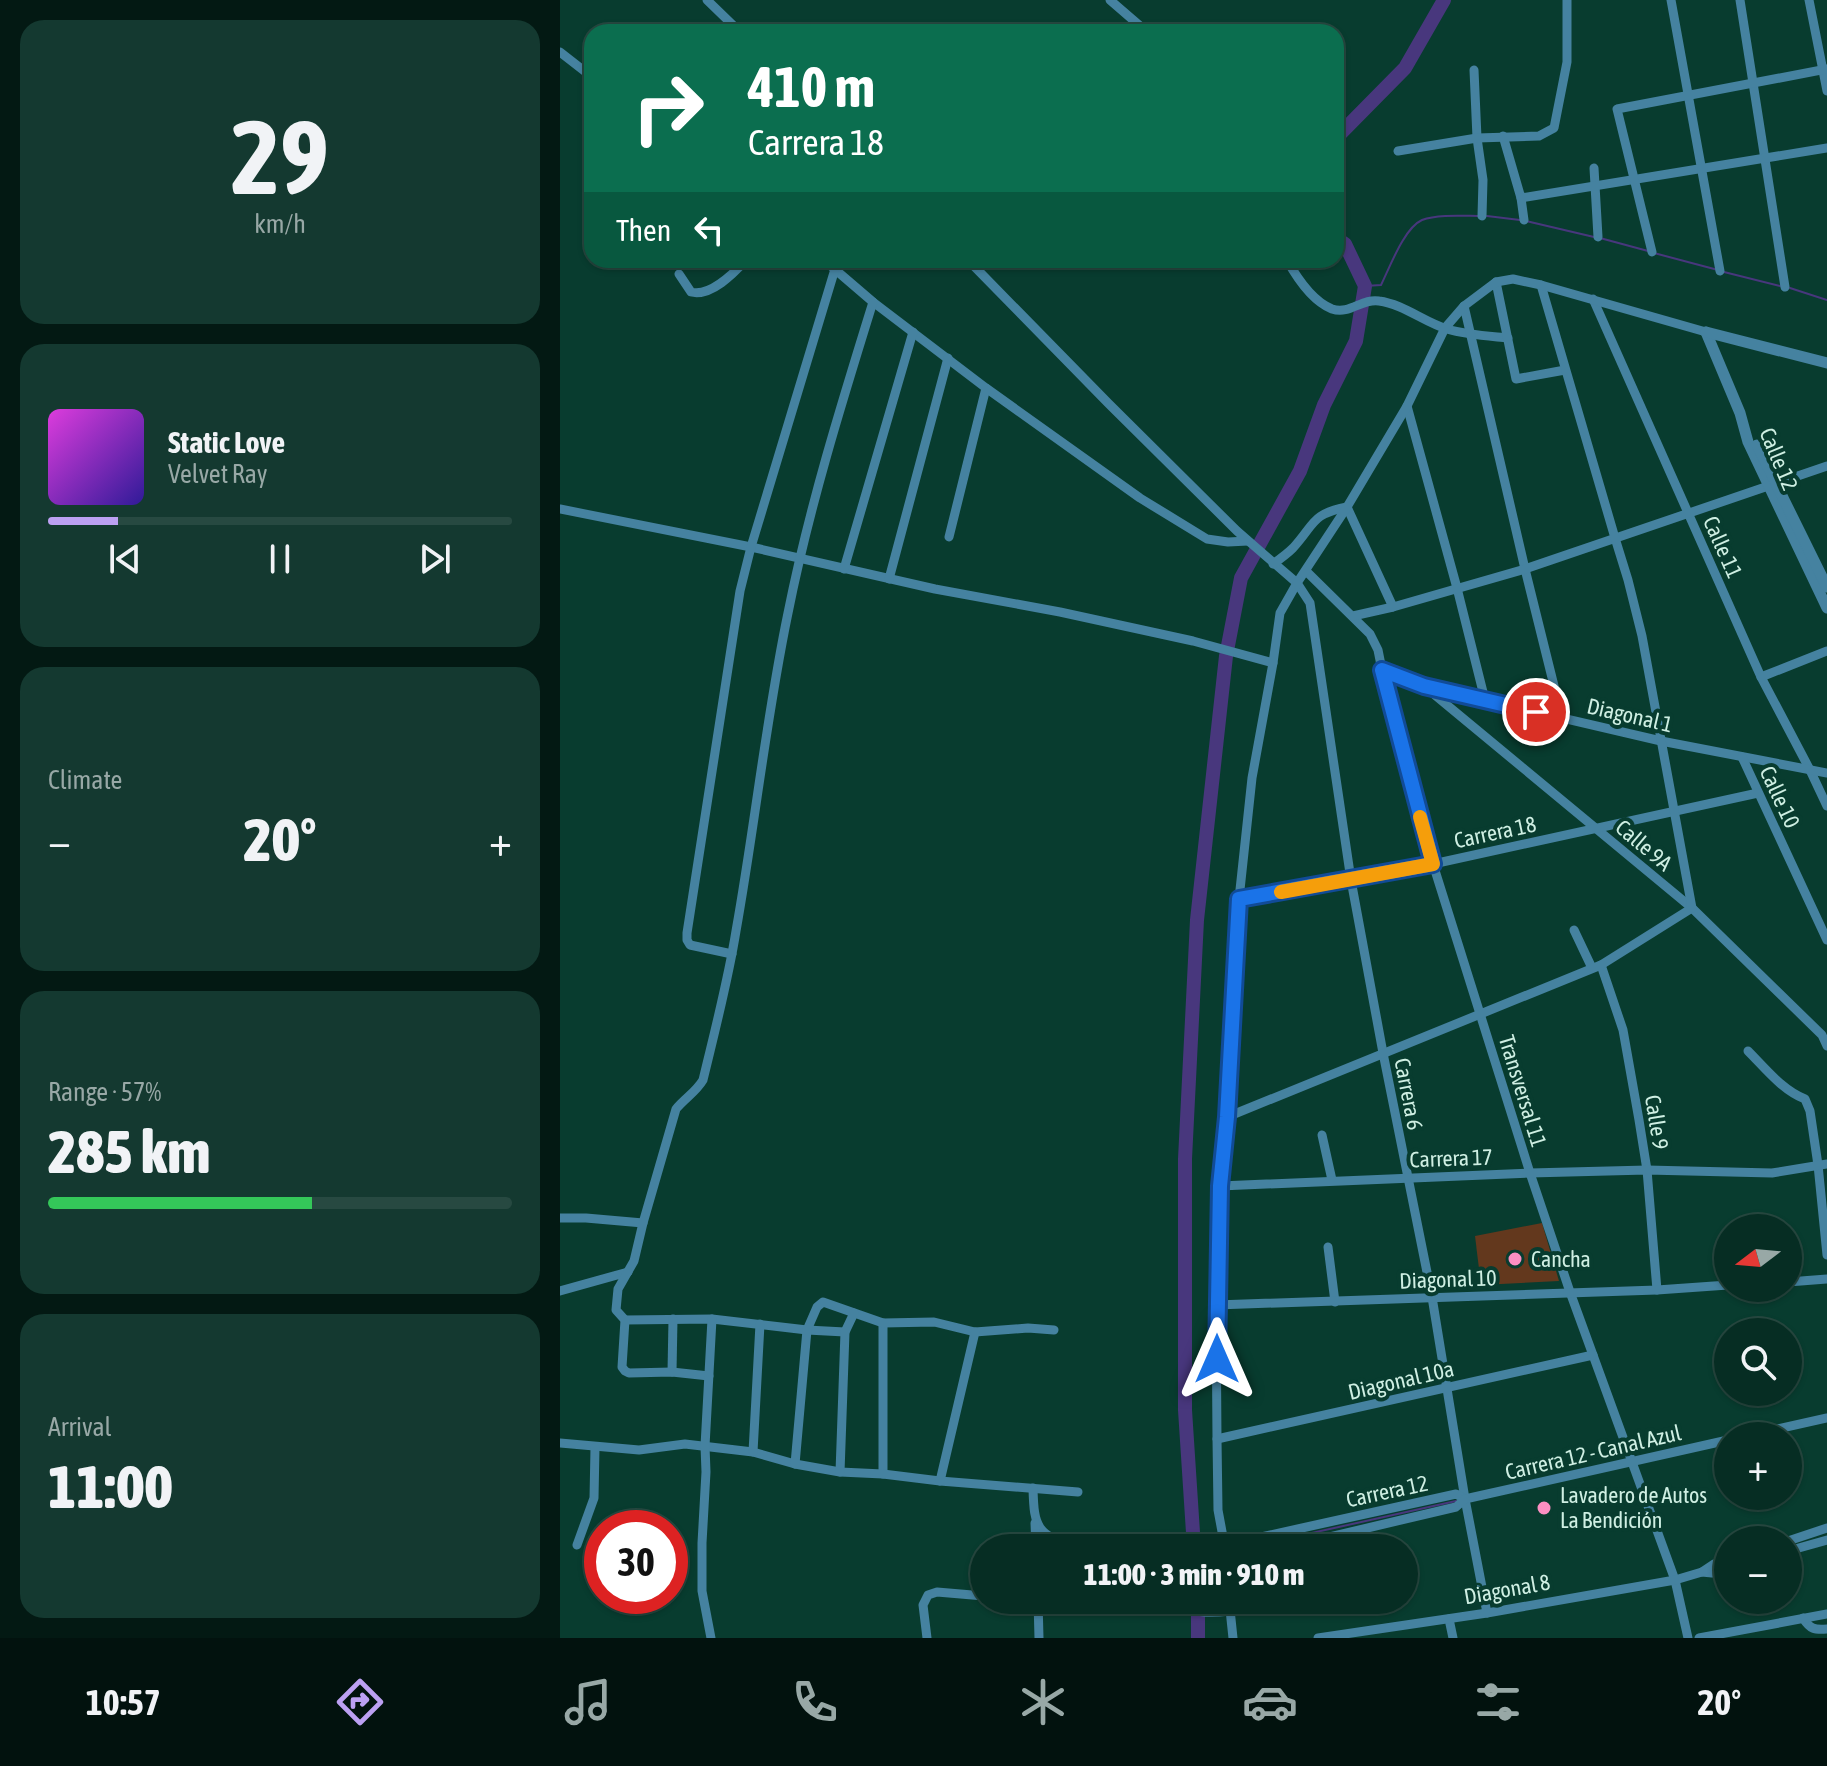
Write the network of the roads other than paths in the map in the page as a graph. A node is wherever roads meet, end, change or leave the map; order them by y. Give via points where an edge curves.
1 (707, 0) edge
2 (1110, 0) edge
3 (1567, 0) edge
4 (1671, 0) edge
5 (1740, 0) edge
6 (1809, 0) edge
7 (732, 24) edge
8 (1138, 24) edge
9 (560, 52) edge
10 (1474, 70) dead end
11 (1824, 70) edge
12 (584, 71) edge
13 (1753, 83) junction
14 (1827, 91) edge
15 (1689, 95) junction
16 (1503, 136) junction
17 (1477, 138) junction
18 (1827, 148) edge
19 (1398, 151) dead end
20 (1766, 159) junction
21 (1594, 168) dead end
22 (1703, 169) junction
23 (1635, 180) junction
24 (1596, 186) junction
25 (1521, 198) junction
26 (1482, 216) dead end
27 (1524, 220) dead end
28 (1598, 237) dead end
29 (1652, 252) dead end
30 (739, 268) edge
31 (976, 268) edge
32 (1291, 268) edge
33 (835, 269) joint
34 (1720, 271) dead end
35 (679, 274) dead end
36 (1496, 282) junction
37 (1541, 285) junction
38 (1785, 287) dead end
39 (1593, 299) junction
40 (873, 302) junction
41 (1464, 306) junction
42 (1445, 328) junction
43 (913, 332) junction
44 (1706, 332) junction
45 (1472, 334) junction
46 (1508, 338) junction
47 (948, 358) junction
48 (1827, 363) edge
49 (1565, 370) junction
50 (986, 388) junction
51 (1407, 406) junction
52 (1827, 466) edge
53 (1772, 485) junction
54 (1347, 507) junction
55 (560, 509) edge
56 (1688, 514) junction
57 (949, 537) dead end
58 (1615, 538) junction
59 (1248, 541) junction
60 (751, 547) junction
61 (800, 559) junction
62 (1273, 564) junction
63 (844, 569) junction
64 (1525, 569) junction
65 (1306, 571) junction
66 (889, 579) junction
67 (1297, 583) junction
68 (1827, 587) edge
69 (1457, 588) junction
70 (1393, 607) junction
71 (1827, 608) edge
72 (1353, 616) junction
73 (1827, 651) edge
74 (1273, 663) junction
75 (1382, 670) junction
76 (1761, 677) junction
77 (1424, 686) junction
78 (1485, 700) junction
79 (1562, 718) junction
80 (1661, 741) junction
81 (1742, 757) junction
82 (1810, 770) junction
83 (1827, 773) edge
84 (1758, 793) junction
85 (1827, 806) edge
86 (1674, 812) junction
87 (1596, 828) junction
88 (1433, 864) junction
89 (1351, 880) junction
90 (1239, 899) junction
91 (1692, 908) junction
92 (1574, 930) dead end
93 (1827, 940) edge
94 (732, 954) junction
95 (1596, 966) junction
96 (1480, 1013) junction
97 (1825, 1034) edge
98 (1827, 1046) edge
99 (1748, 1051) dead end
100 (1383, 1053) junction
101 (1227, 1117) junction
102 (1322, 1135) dead end
103 (1823, 1164) edge
104 (1647, 1170) junction
105 (1530, 1173) junction
106 (1407, 1177) junction
107 (1332, 1180) junction
108 (1220, 1186) junction
109 (560, 1218) edge
110 (643, 1223) junction
111 (1328, 1247) dead end
112 (1827, 1255) edge
113 (628, 1272) junction
114 (1827, 1279) edge
115 (1802, 1281) edge
116 (1714, 1286) edge
117 (1657, 1290) junction
118 (560, 1291) edge
119 (1570, 1292) junction
120 (1432, 1297) junction
121 (1335, 1302) junction
122 (1216, 1305) junction
123 (854, 1313) junction
124 (673, 1319) junction
125 (712, 1319) junction
126 (625, 1320) junction
127 (883, 1323) junction
128 (760, 1324) junction
129 (807, 1330) junction
130 (1054, 1330) dead end
131 (845, 1332) junction
132 (975, 1332) junction
133 (1593, 1355) junction
134 (672, 1372) junction
135 (709, 1376) junction
136 (1446, 1388) junction
137 (1827, 1418) edge
138 (1802, 1424) edge
139 (1217, 1439) junction
140 (560, 1443) edge
141 (1714, 1443) edge
142 (705, 1446) junction
143 (595, 1448) junction
144 (753, 1452) junction
145 (1632, 1462) junction
146 (795, 1464) junction
147 (840, 1472) junction
148 (883, 1474) junction
149 (940, 1481) junction
150 (1033, 1488) junction
151 (1078, 1492) dead end
152 (1465, 1499) junction
153 (1035, 1520) junction
154 (1827, 1528) edge
155 (1036, 1534) edge
156 (1046, 1534) edge
157 (1342, 1534) edge
158 (1802, 1536) edge
159 (1827, 1540) edge
160 (577, 1545) dead end
161 (1802, 1547) edge
162 (1714, 1564) edge
163 (1702, 1572) junction
164 (1714, 1572) edge
165 (1675, 1580) junction
166 (970, 1595) edge
167 (1487, 1613) junction
168 (1038, 1614) edge
169 (1230, 1614) edge
170 (1827, 1614) edge
171 (1803, 1618) junction
172 (1449, 1619) junction
173 (1827, 1629) edge
174 (711, 1638) edge
175 (927, 1638) edge
176 (1039, 1638) edge
177 (1233, 1638) edge
178 (1318, 1638) edge
179 (1453, 1638) edge
180 (1688, 1638) edge
181 (1699, 1638) edge
182 (1806, 1638) edge

1 - 7 street
2 - 8 street
3 - 16 street via 1567,62 1554,128 1539,136
4 - 15 street
5 - 13 street
6 - 11 street
9 - 12 street
10 - 17 street
11 - 13 street
11 - 14 street
13 - 15 street
13 - 20 street
15 - 22 street
15 - 23 street via 1617,109
16 - 17 street
16 - 25 street
17 - 19 street
17 - 26 street
18 - 20 street
20 - 22 street
20 - 38 street
21 - 24 street
22 - 23 street
22 - 34 street
23 - 24 street
23 - 29 street
24 - 25 street
24 - 28 street
25 - 27 street
30 - 35 street via 700,294 691,292
31 - 59 street
32 - 42 street via 1309,291 1335,310 1374,300 1389,302
33 - 40 street
33 - 60 street
36 - 37 street via 1513,279
36 - 41 street
36 - 46 street
37 - 39 street
37 - 49 street
39 - 44 street
39 - 56 street, Calle 11
40 - 43 street
40 - 61 street
41 - 42 street
41 - 45 street
42 - 45 street
42 - 51 street
43 - 47 street
43 - 63 street
44 - 48 street
44 - 53 street, Calle 12 via 1748,442
45 - 46 street
45 - 64 street
46 - 49 street via 1516,379
47 - 50 street
47 - 66 street
49 - 58 street
50 - 57 street
50 - 59 street via 1207,539
51 - 54 street
51 - 69 street
52 - 53 street
53 - 56 street
53 - 68 street, Calle 12
53 - 71 street, Calle 12
54 - 62 street via 1312,522
54 - 65 street
54 - 70 street
55 - 60 street
56 - 58 street
56 - 76 street, Calle 11
58 - 64 street
58 - 80 street via 1642,636
59 - 62 street
60 - 61 street
60 - 94 street via 687,933 690,945
61 - 63 street
61 - 94 street via 768,721
62 - 67 street
63 - 66 street
64 - 69 street
64 - 79 street
65 - 67 street
65 - 72 street, Transversal 11
66 - 74 street via 1193,641
67 - 74 street via 1280,613
67 - 89 street, Carrera 6 via 1310,603
69 - 70 street
69 - 78 street
70 - 72 street
72 - 75 street, Transversal 11 via 1370,634
73 - 76 street
74 - 90 street via 1252,778
75 - 77 street, Diagonal 1
75 - 88 street, Transversal 11
76 - 82 street, Calle 11
77 - 78 street, Diagonal 1
77 - 87 street, Calle 9A
78 - 79 street, Diagonal 1
79 - 80 street, Diagonal 1
80 - 81 street, Diagonal 1
80 - 86 street
81 - 82 street, Diagonal 1
81 - 84 street, Calle 10
82 - 83 street, Diagonal 1
82 - 85 street, Calle 11
84 - 86 street, Carrera 18
84 - 93 street, Calle 10
86 - 87 street, Carrera 18
86 - 91 street
87 - 88 street, Carrera 18
87 - 91 street, Calle 9A
88 - 89 street, Carrera 18
88 - 96 street, Transversal 11
89 - 90 street, Carrera 18
89 - 100 street, Carrera 6
90 - 101 street
91 - 95 street
91 - 97 street, Calle 9A
92 - 95 street, Calle 9
94 - 110 street via 703,1080 676,1109
95 - 96 street
95 - 104 street, Calle 9 via 1623,1030
96 - 100 street
96 - 105 street, Transversal 11
97 - 98 street, Calle 9A
99 - 103 street via 1786,1089 1805,1099
100 - 101 street
100 - 106 street, Carrera 6
101 - 108 street
102 - 107 street
103 - 104 street, Carrera 17 via 1772,1173
103 - 112 street
104 - 105 street, Carrera 17
104 - 117 street, Calle 9
105 - 106 street, Carrera 17
105 - 119 street, Transversal 11
106 - 107 street, Carrera 17
106 - 120 street, Carrera 6
107 - 108 street, Carrera 17
108 - 122 street
109 - 110 street
110 - 113 street
111 - 121 street
113 - 118 street
113 - 126 street via 618,1289 616,1310
114 - 115 street
116 - 117 street, Diagonal 10
117 - 119 street, Diagonal 10
119 - 120 street, Diagonal 10
119 - 133 street, Transversal 11
120 - 121 street, Diagonal 10
120 - 136 street, Carrera 6
121 - 122 street, Diagonal 10
122 - 139 street
123 - 127 street
123 - 129 street via 823,1302
123 - 131 street
124 - 125 street
124 - 126 street
124 - 134 street
125 - 128 street
125 - 135 street
126 - 134 street via 625,1371
127 - 132 street via 934,1322
127 - 148 street
128 - 129 street
128 - 144 street
129 - 131 street
129 - 146 street
130 - 132 street
131 - 147 street
132 - 149 street
133 - 136 street, Diagonal 10a
133 - 145 street, Transversal 11
134 - 135 street
135 - 142 street
136 - 139 street, Diagonal 10a
136 - 152 street, Carrera 6
137 - 138 street
139 - 152 street, Carrera 12 via 1218,1510 1223,1537 1234,1541 1456,1494
140 - 143 street
141 - 145 street, Carrera 12 - Canal Azul
142 - 143 street
142 - 144 street
142 - 174 street via 702,1591
143 - 160 street via 594,1498
144 - 146 street
145 - 152 street, Carrera 12 - Canal Azul
145 - 165 street, Transversal 11
146 - 147 street
147 - 148 street
148 - 149 street
149 - 150 street
150 - 151 street
150 - 153 street
152 - 157 street, Carrera 12 via 1456,1507
152 - 167 street, Carrera 6
153 - 155 street
153 - 156 street
154 - 158 street
159 - 161 street
162 - 163 street, Diagonal 8
163 - 164 street, Diagonal 8
163 - 165 street, Diagonal 8
165 - 167 street, Diagonal 8
165 - 180 street, Transversal 11
166 - 175 street via 928,1595 923,1605
167 - 172 street, Diagonal 8
168 - 176 street
169 - 177 street
170 - 171 street
171 - 173 street via 1814,1630
171 - 181 street
171 - 182 street
172 - 178 street, Diagonal 8
172 - 179 street

